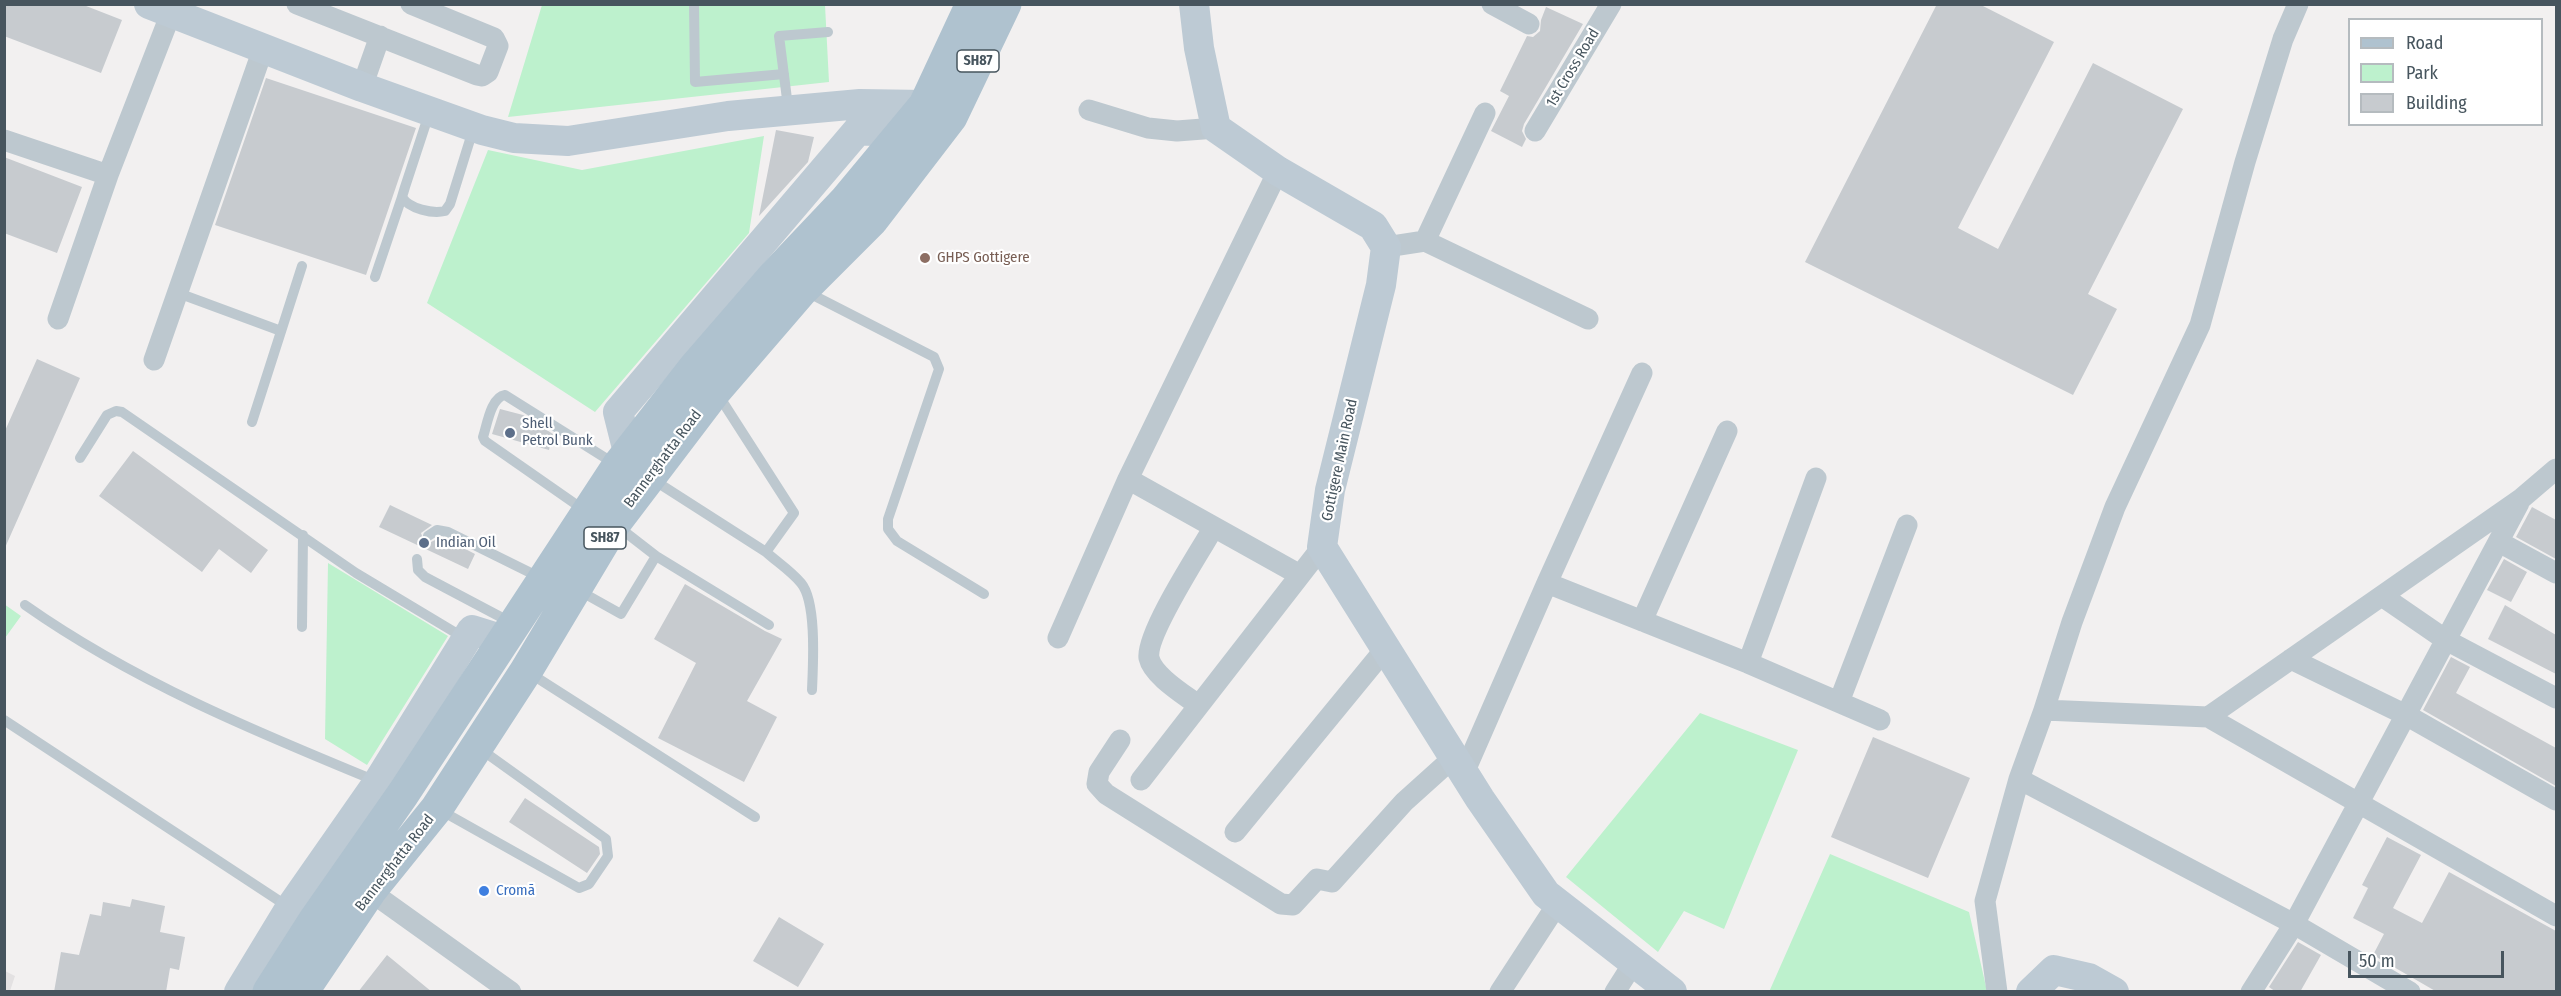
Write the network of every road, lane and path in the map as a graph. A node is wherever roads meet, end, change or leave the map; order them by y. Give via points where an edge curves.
1 (297, 4) edge
2 (411, 4) edge
3 (694, 4) edge
4 (972, 4) edge
5 (1005, 4) edge
6 (1194, 4) edge
7 (1492, 4) edge
8 (1611, 4) edge
9 (2298, 4) edge
10 (160, 9) edge
11 (1529, 24) dead end
12 (828, 32) dead end
13 (380, 36) junction
14 (263, 49) junction
15 (784, 74) junction
16 (362, 87) junction
17 (1089, 110) dead end
18 (430, 111) junction
19 (789, 111) junction
20 (938, 111) junction
21 (1485, 113) dead end
22 (474, 126) junction
23 (1216, 128) junction
24 (1535, 131) dead end
25 (4, 140) edge
26 (1278, 171) junction
27 (108, 175) junction
28 (402, 197) junction
29 (1425, 241) junction
30 (1386, 247) junction
31 (302, 266) dead end
32 (375, 277) dead end
33 (802, 290) junction
34 (178, 293) junction
35 (58, 319) dead end
36 (1588, 320) dead end
37 (281, 331) junction
38 (154, 360) dead end
39 (1642, 373) dead end
40 (715, 391) junction
41 (252, 422) dead end
42 (1727, 432) dead end
43 (80, 458) dead end
44 (623, 459) junction
45 (2556, 469) edge
46 (649, 477) junction
47 (1816, 478) dead end
48 (1128, 480) junction
49 (2522, 498) junction
50 (600, 518) junction
51 (1907, 525) dead end
52 (1214, 527) junction
53 (303, 535) junction
54 (428, 536) dead end
55 (2499, 542) junction
56 (1322, 546) junction
57 (766, 552) junction
58 (656, 556) junction
59 (417, 559) dead end
60 (2556, 573) edge
61 (1300, 575) junction
62 (543, 579) junction
63 (1547, 583) junction
64 (575, 588) junction
65 (984, 594) dead end
66 (2382, 596) junction
67 (25, 604) dead end
68 (1642, 621) junction
69 (769, 625) dead end
70 (302, 627) dead end
71 (509, 632) junction
72 (1058, 638) dead end
73 (466, 639) junction
74 (2446, 640) junction
75 (1386, 648) junction
76 (2291, 659) junction
77 (1748, 663) junction
78 (526, 671) junction
79 (812, 690) dead end
80 (2556, 698) edge
81 (1839, 702) junction
82 (1198, 705) junction
83 (2044, 710) junction
84 (2406, 715) junction
85 (2208, 717) junction
86 (4, 720) edge
87 (1880, 720) dead end
88 (1120, 740) dead end
89 (476, 746) junction
90 (1459, 765) junction
91 (2019, 779) junction
92 (1140, 780) dead end
93 (391, 788) junction
94 (2556, 800) edge
95 (2359, 802) junction
96 (437, 808) junction
97 (755, 817) dead end
98 (1235, 832) dead end
99 (359, 883) junction
100 (1558, 903) junction
101 (302, 914) junction
102 (2556, 916) edge
103 (2294, 924) junction
104 (1634, 962) junction
105 (239, 992) edge
106 (269, 992) edge
107 (302, 992) edge
108 (511, 992) edge
109 (1500, 992) edge
110 (1615, 992) edge
111 (1672, 992) edge
112 (1997, 992) edge
113 (2031, 992) edge
114 (2114, 992) edge
115 (2251, 992) edge
116 (2410, 992) edge

1 - 13 street
2 - 13 street via 494,38 498,46 488,72 477,75
3 - 15 lane via 695,82
4 - 20 main road, Bannerghatta Road / SH87
5 - 20 main road, Bannerghatta Road / SH87
6 - 23 street
7 - 11 street
8 - 24 street, 1st Cross Road
9 - 83 street via 2283,39 2245,162 2200,326 2115,507
10 - 14 street
10 - 27 street
12 - 15 lane via 779,36
13 - 16 street
14 - 16 street
14 - 34 street
15 - 19 lane
16 - 18 street
17 - 23 street via 1148,128
18 - 22 street
18 - 28 lane
19 - 20 street via 860,104
19 - 22 street via 728,116 568,141 514,138
20 - 33 main road, Bannerghatta Road / SH87 via 873,220
20 - 44 main road via 902,133 696,366
21 - 29 street
22 - 28 lane via 445,211 435,213
23 - 26 street
25 - 27 street
26 - 30 street via 1373,226
26 - 48 street
27 - 35 street
28 - 32 lane
29 - 30 street
29 - 36 street
30 - 56 street, Gottigere Main Road via 1330,490
31 - 37 lane
33 - 40 main road, Bannerghatta Road / SH87
33 - 65 lane via 934,357 939,369 888,519 888,529 897,541
34 - 37 lane
34 - 38 street
37 - 41 lane
39 - 63 street
40 - 46 main road, Bannerghatta Road / SH87
40 - 57 lane via 794,513
42 - 68 street
43 - 53 lane via 107,415 122,412
44 - 50 main road
44 - 50 lane via 505,395 495,400 484,441
45 - 49 street
46 - 50 main road, Bannerghatta Road / SH87
46 - 57 lane
47 - 77 street
48 - 52 street
48 - 72 street
49 - 55 street
49 - 66 street
50 - 58 lane
50 - 62 main road
50 - 64 main road, Bannerghatta Road / SH87
51 - 81 street
52 - 61 street
52 - 82 street via 1163,615 1151,642 1149,658 1156,671
53 - 70 lane
53 - 73 lane via 375,585
54 - 62 lane via 437,530 448,532
55 - 60 street
55 - 74 street
56 - 61 street
56 - 75 street
57 - 79 lane via 803,585 814,644
58 - 64 lane via 621,614
58 - 69 lane
59 - 71 lane via 418,570 425,577
61 - 82 street
62 - 71 main road
63 - 68 street
63 - 90 street
64 - 78 main road, Bannerghatta Road / SH87
66 - 74 street
66 - 76 street
67 - 93 lane via 117,664 225,717
68 - 77 street
71 - 73 street via 472,630
71 - 93 main road
73 - 93 street
74 - 80 street
74 - 84 street
75 - 90 street
75 - 98 street
76 - 84 street
76 - 85 street
77 - 81 street
78 - 89 main road, Bannerghatta Road / SH87
78 - 97 lane
81 - 87 street
82 - 92 street
83 - 85 street
83 - 91 street
84 - 94 street
84 - 95 street
85 - 95 street
86 - 101 lane
88 - 90 street via 1099,772 1097,784 1106,794 1281,904 1293,905 1317,879 1332,882 1404,802
89 - 96 main road, Bannerghatta Road / SH87
89 - 96 lane via 606,839 608,856 589,884 579,888
90 - 100 street via 1546,894
91 - 103 street
91 - 112 street via 1985,901
93 - 99 main road
93 - 101 street
95 - 102 street
95 - 103 street
96 - 99 main road, Bannerghatta Road / SH87
99 - 101 main road
99 - 107 main road, Bannerghatta Road / SH87
99 - 108 street
100 - 104 street
100 - 109 street
101 - 105 street
101 - 106 main road
103 - 115 street
103 - 116 street
104 - 110 street
104 - 111 street
113 - 114 street via 2054,970 2089,978

